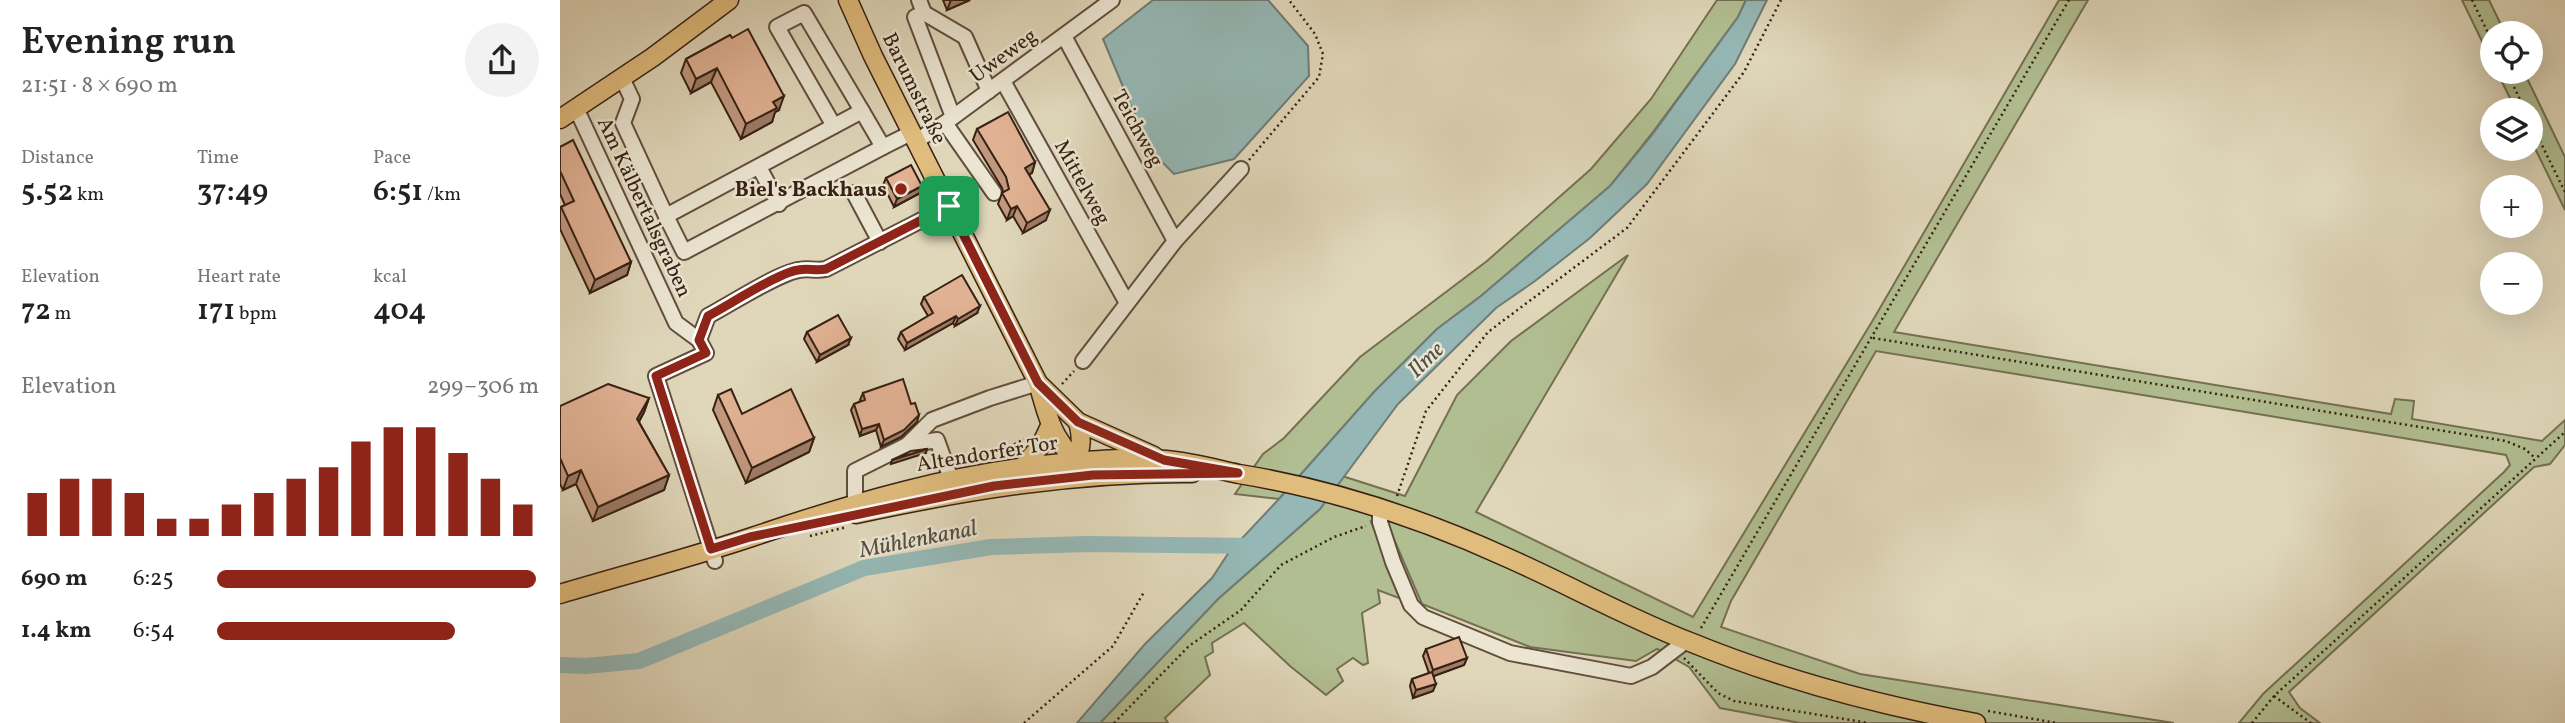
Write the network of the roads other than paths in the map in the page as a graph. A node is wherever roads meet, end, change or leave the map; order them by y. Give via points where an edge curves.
1 (729, 0) edge
2 (1112, 0) edge
3 (848, 1) edge
4 (922, 7) edge
5 (1064, 36) junction
6 (622, 78) junction
7 (1003, 81) junction
8 (989, 91) junction
9 (576, 108) junction
10 (862, 111) junction
11 (560, 119) edge
12 (949, 120) junction
13 (834, 126) junction
14 (914, 137) junction
15 (883, 147) junction
16 (759, 167) junction
17 (1241, 169) road end
18 (854, 193) dead end
19 (994, 193) dead end
20 (779, 204) junction
21 (949, 206) junction
22 (666, 216) junction
23 (1175, 241) junction
24 (880, 242) junction
25 (1127, 303) junction
26 (702, 347) junction
27 (1083, 360) road end
28 (1038, 383) junction
29 (1078, 422) junction
30 (1050, 426) junction
31 (906, 445) junction
32 (1164, 460) junction
33 (1075, 462) junction
34 (1023, 467) junction
35 (1238, 473) junction
36 (1093, 475) junction
37 (1057, 478) junction
38 (951, 479) junction
39 (855, 502) junction
40 (1384, 514) junction
41 (750, 537) junction
42 (713, 555) junction
43 (560, 594) edge
44 (1686, 641) junction
45 (1979, 717) edge

1 - 6 main road
2 - 5 street, Uweweg
3 - 14 main road, Barumstraße
4 - 8 street via 965,37
4 - 12 street via 915,17
5 - 7 street, Uweweg
5 - 23 street, Teichweg
6 - 9 main road
6 - 22 street via 632,100 623,123
7 - 8 street, Uweweg
7 - 25 street, Mittelweg
8 - 12 street, Uweweg
9 - 11 main road
9 - 26 street, Am Kälbertalsgraben via 676,323
10 - 13 street
10 - 13 street via 804,13 778,27
10 - 15 street
12 - 14 street, Uweweg
12 - 19 street
13 - 16 street
14 - 15 street, Uweweg
14 - 21 main road, Barumstraße
15 - 20 street, Uweweg
16 - 20 street
16 - 22 street
17 - 23 street
18 - 24 street
20 - 22 street, Uweweg via 684,252
21 - 24 street
21 - 28 main road, Barumstraße
23 - 25 street
24 - 26 street via 826,269 800,270 708,316
25 - 27 street
26 - 42 street via 656,376
28 - 29 main road, Barumstraße
28 - 30 main road, Barumstraße
28 - 31 street via 932,420
29 - 32 main road, Barumstraße
29 - 33 main road via 1082,436
30 - 33 main road, Barumstraße
30 - 34 main road
31 - 38 street via 937,440
31 - 39 street via 855,471
32 - 33 main road, Altendorfer Tor
32 - 35 main road, Altendorfer Tor
33 - 34 main road, Altendorfer Tor
33 - 36 main road, Barumstraße
33 - 37 main road
34 - 38 main road, Altendorfer Tor
35 - 36 main road, Altendorfer Tor
35 - 40 main road, Altendorfer Tor via 1361,502
36 - 37 main road, Altendorfer Tor
37 - 41 main road, Altendorfer Tor via 994,486
38 - 39 main road, Altendorfer Tor
39 - 41 main road, Altendorfer Tor
40 - 44 main road, Altendorfer Tor via 1504,556
40 - 44 street via 1411,605 1423,617 1510,653 1631,676 1652,667
41 - 42 main road, Altendorfer Tor
42 - 43 main road, Altendorfer Tor
44 - 45 main road, Altendorfer Tor via 1823,689 1909,711

